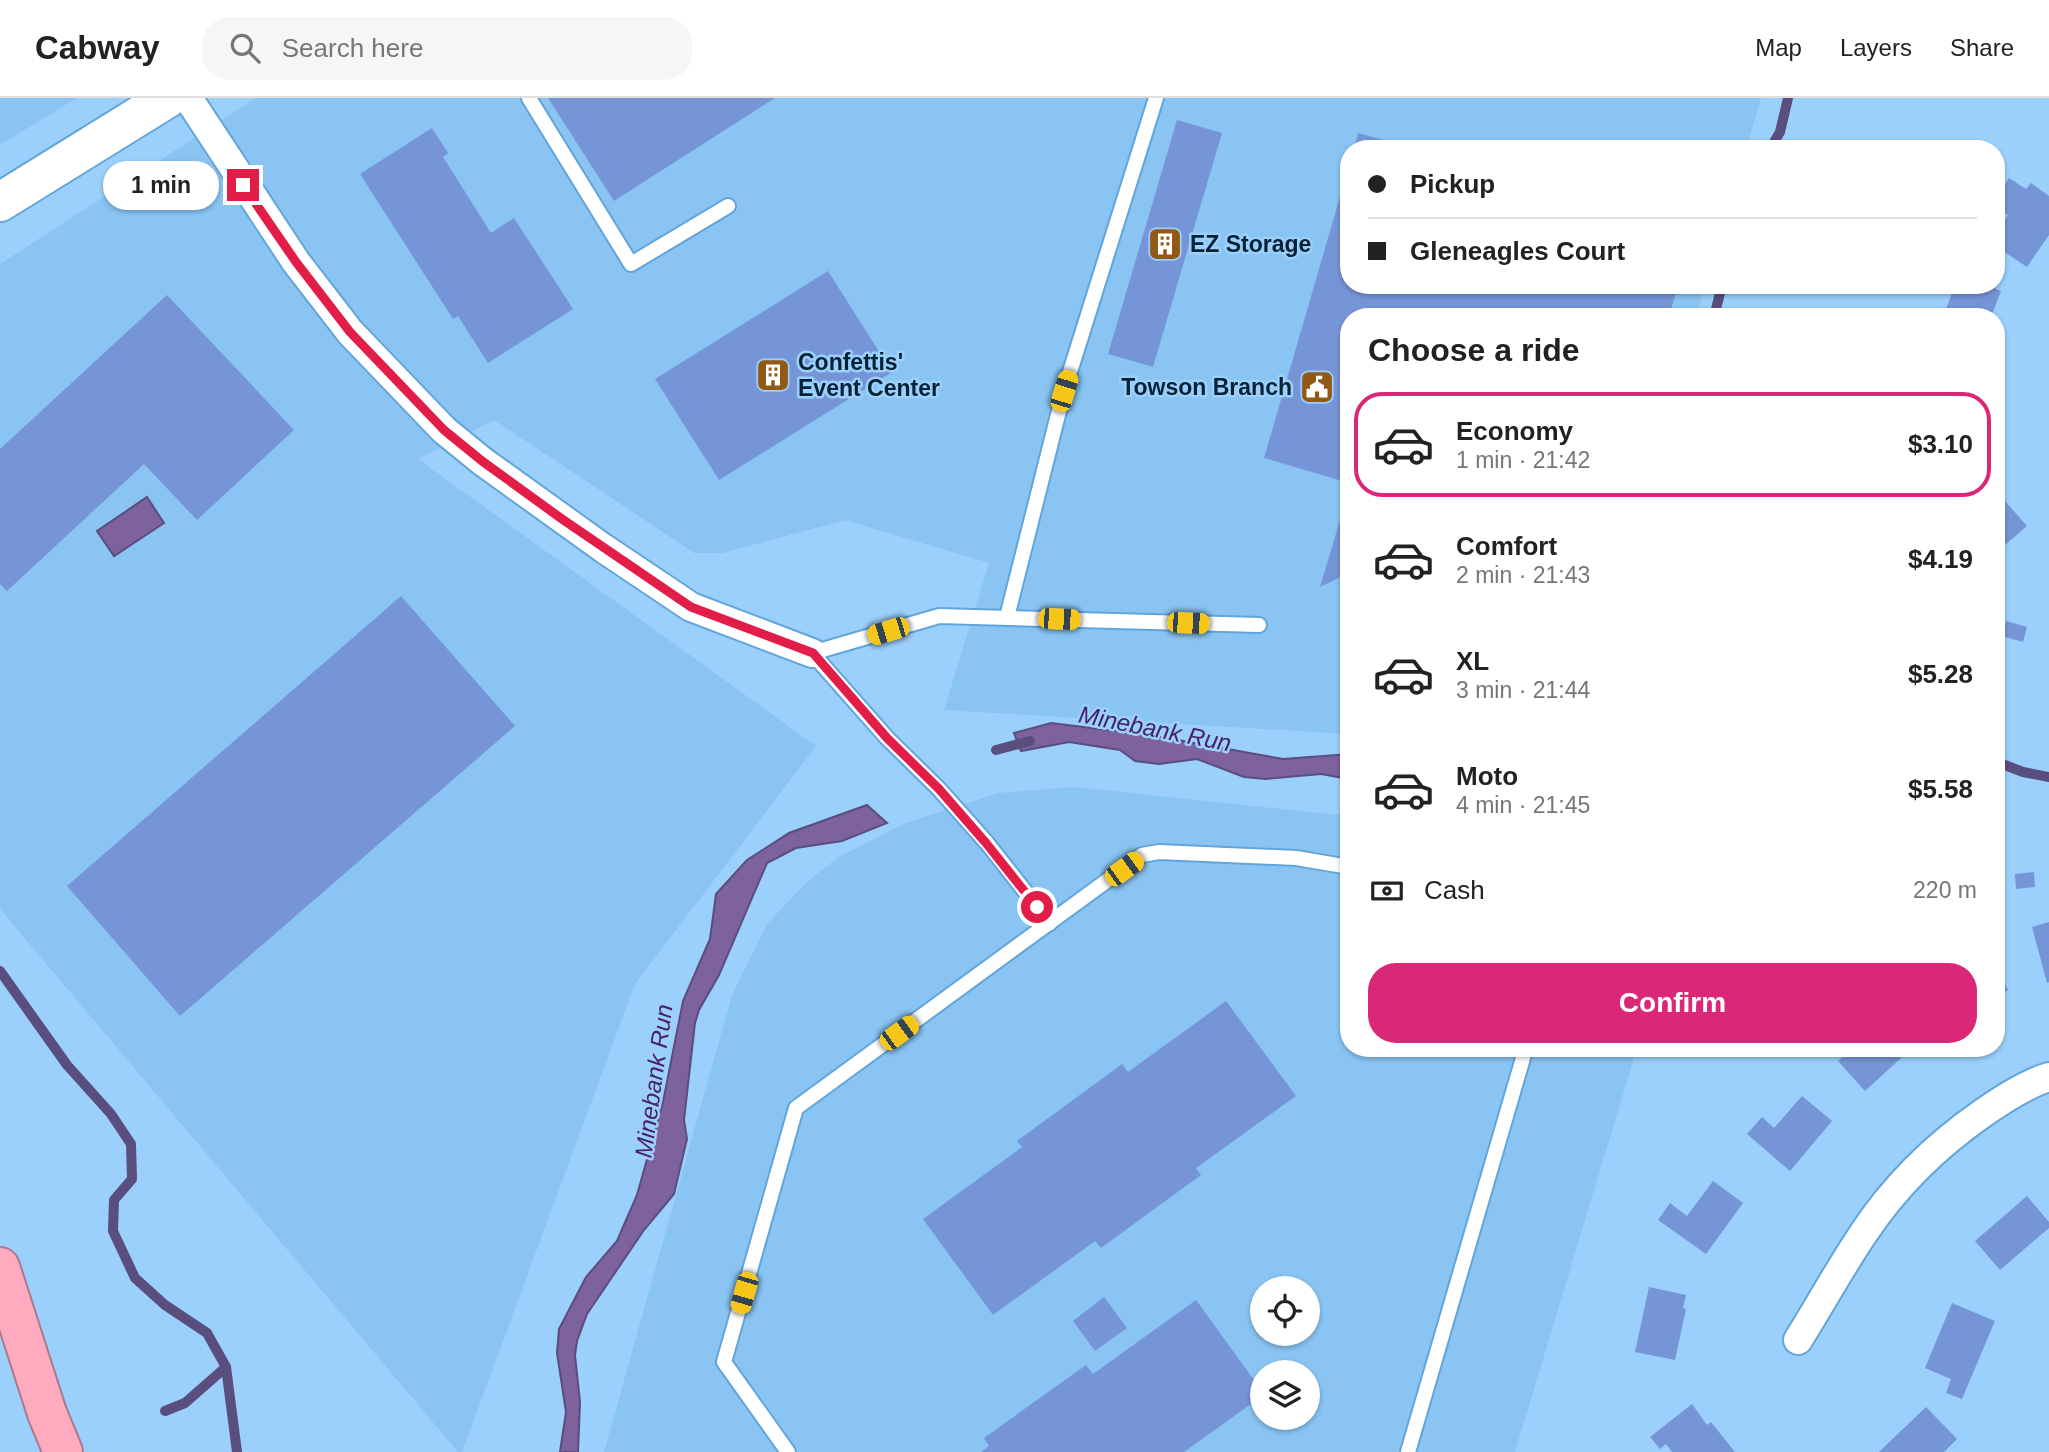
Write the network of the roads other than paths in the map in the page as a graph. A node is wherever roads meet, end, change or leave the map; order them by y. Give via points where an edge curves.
1 (168, 98) edge
2 (188, 98) edge
3 (529, 98) edge
4 (1156, 98) edge
5 (0, 202) edge
6 (727, 206) dead end
7 (1007, 617) junction
8 (1258, 625) dead end
9 (813, 653) junction
10 (1340, 866) edge
11 (1050, 923) junction
12 (1523, 1057) edge
13 (2049, 1077) edge
14 (0, 1266) edge
15 (1798, 1340) dead end
16 (63, 1452) edge
17 (788, 1452) edge
18 (1408, 1452) edge

1 - 5 street
2 - 9 street via 303,272 350,332 444,430 691,607
3 - 6 lane via 631,264
4 - 7 lane via 1064,391
7 - 8 lane
7 - 9 lane via 939,616
9 - 11 lane via 971,825
10 - 11 lane via 1296,859 1142,855
11 - 17 lane via 796,1108 724,1362
12 - 18 lane
13 - 15 street via 2000,1101 1922,1164 1863,1233
14 - 16 highway

